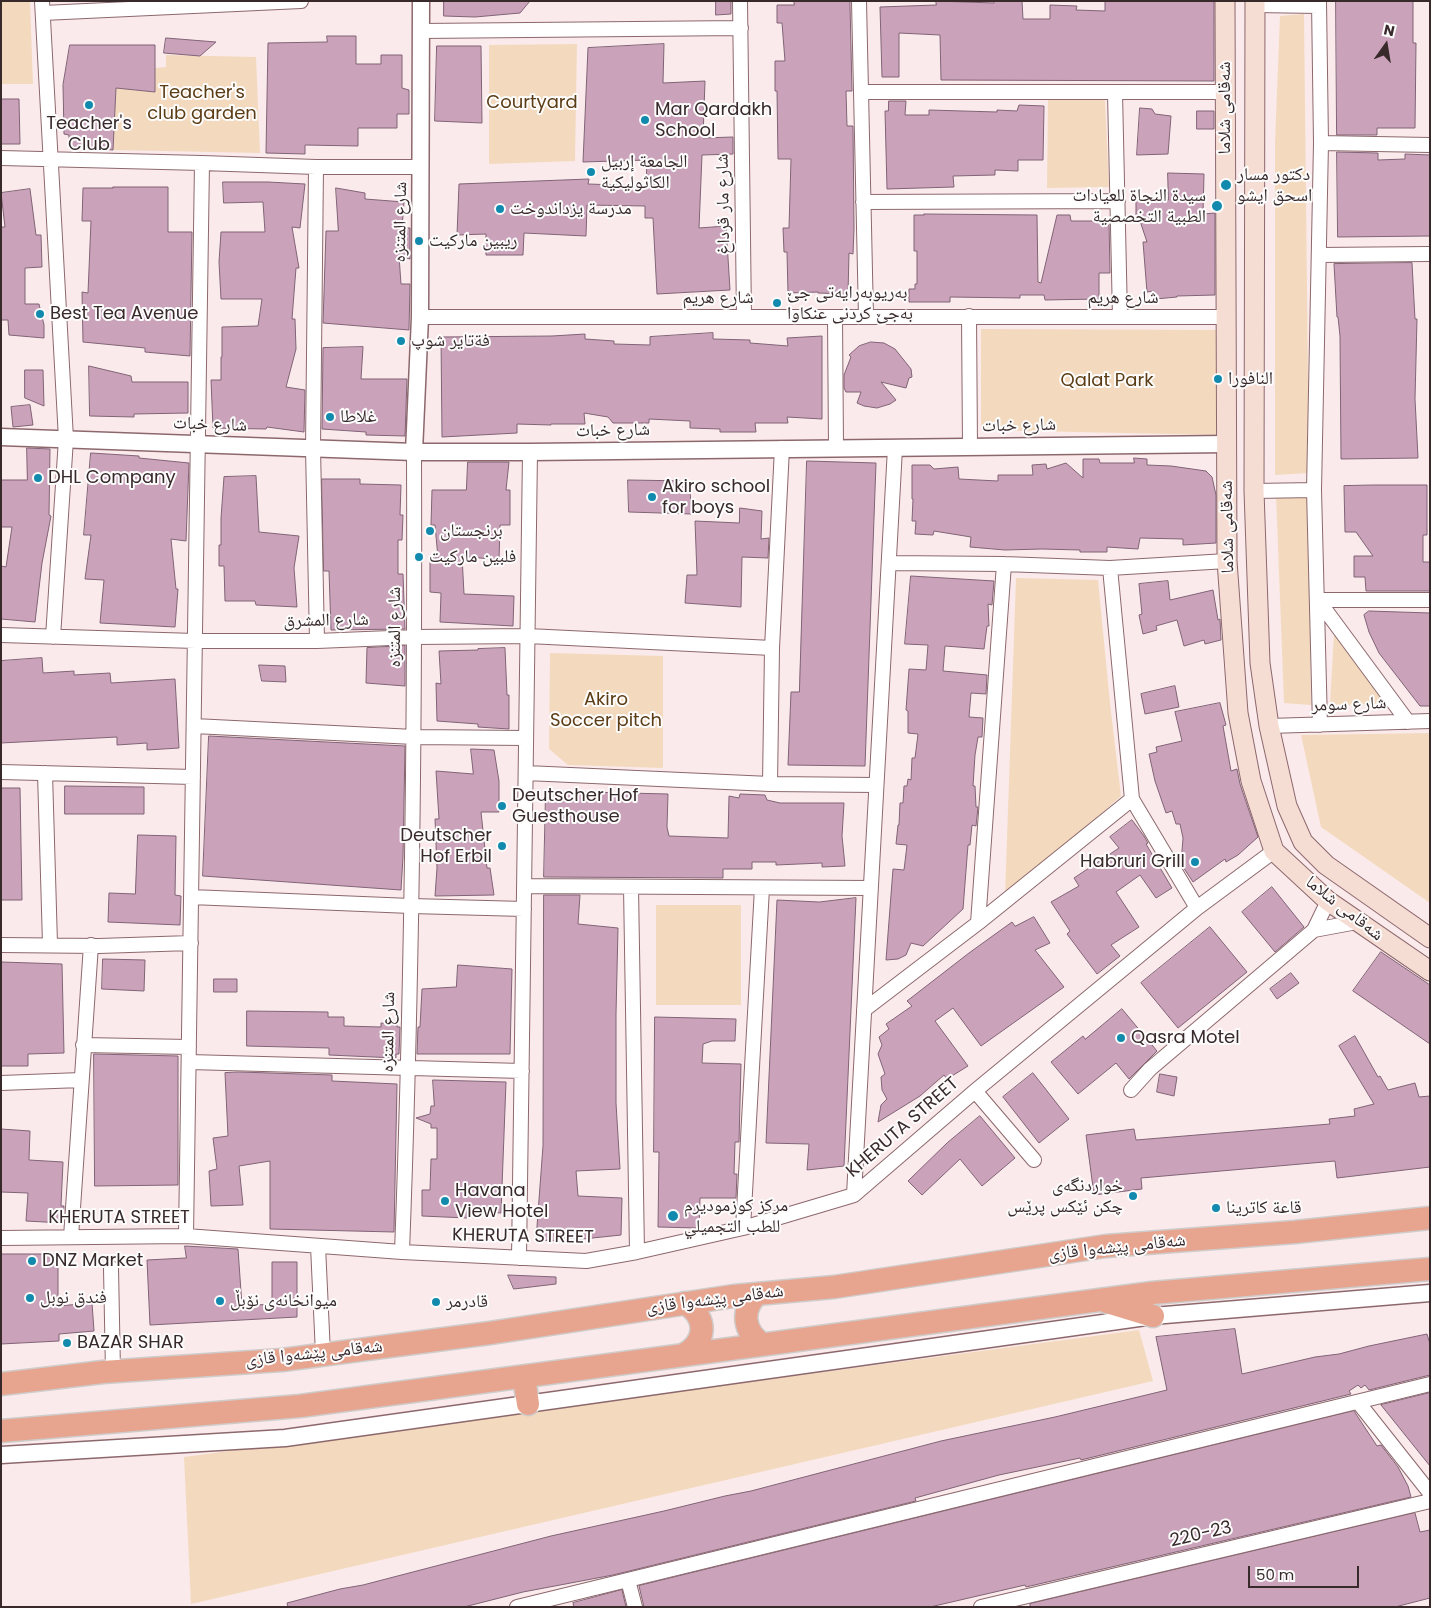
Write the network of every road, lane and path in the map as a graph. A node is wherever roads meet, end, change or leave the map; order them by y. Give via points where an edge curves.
1 (301, 1) edge
2 (421, 1) edge
3 (740, 1) edge
4 (859, 1) edge
5 (1225, 1) edge
6 (271, 2) edge
7 (1255, 3) edge
8 (1319, 4) edge
9 (42, 7) edge
10 (741, 28) junction
11 (421, 31) junction
12 (861, 92) junction
13 (1225, 92) junction
14 (1115, 93) junction
15 (1321, 143) junction
16 (1430, 145) edge
17 (1, 158) edge
18 (50, 159) junction
19 (202, 163) junction
20 (421, 167) junction
21 (316, 168) junction
22 (1118, 201) junction
23 (864, 202) junction
24 (1226, 221) junction
25 (1254, 222) junction
26 (1430, 254) edge
27 (1319, 255) junction
28 (969, 316) junction
29 (420, 317) junction
30 (744, 317) junction
31 (835, 317) junction
32 (866, 317) junction
33 (1120, 317) junction
34 (1226, 317) junction
35 (1, 437) edge
36 (66, 439) junction
37 (198, 444) junction
38 (1226, 444) junction
39 (970, 447) junction
40 (314, 448) junction
41 (782, 448) junction
42 (836, 448) junction
43 (895, 448) junction
44 (414, 452) junction
45 (530, 452) junction
46 (1314, 490) junction
47 (1254, 491) junction
48 (1227, 561) junction
49 (889, 563) junction
50 (1004, 564) junction
51 (1110, 568) junction
52 (1318, 600) junction
53 (1430, 600) edge
54 (1, 635) edge
55 (528, 636) junction
56 (53, 637) junction
57 (415, 637) junction
58 (195, 641) junction
59 (317, 641) junction
60 (772, 648) junction
61 (1430, 721) edge
62 (1408, 722) junction
63 (1320, 725) junction
64 (194, 726) junction
65 (1269, 726) junction
66 (414, 737) junction
67 (526, 738) junction
68 (1, 772) edge
69 (45, 773) junction
70 (526, 773) junction
71 (193, 776) junction
72 (770, 784) junction
73 (876, 785) junction
74 (1132, 799) junction
75 (1274, 852) junction
76 (524, 886) junction
77 (631, 887) junction
78 (762, 888) junction
79 (871, 888) junction
80 (191, 897) junction
81 (1328, 901) junction
82 (411, 906) junction
83 (1197, 908) junction
84 (524, 909) junction
85 (1357, 922) junction
86 (978, 923) junction
87 (1314, 930) junction
88 (1430, 938) edge
89 (1430, 942) edge
90 (191, 943) junction
91 (50, 944) junction
92 (1, 945) edge
93 (90, 945) junction
94 (1423, 967) edge
95 (864, 1010) junction
96 (83, 1045) junction
97 (189, 1047) junction
98 (189, 1062) junction
99 (409, 1069) junction
100 (522, 1071) junction
101 (81, 1080) junction
102 (1, 1083) edge
103 (1131, 1090) dead end
104 (975, 1091) junction
105 (1034, 1160) dead end
106 (854, 1195) junction
107 (1426, 1218) edge
108 (743, 1228) junction
109 (186, 1236) junction
110 (71, 1237) junction
111 (1, 1238) edge
112 (318, 1246) junction
113 (402, 1252) junction
114 (637, 1252) junction
115 (519, 1258) junction
116 (112, 1268) dead end
117 (1430, 1269) edge
118 (1430, 1293) edge
119 (757, 1294) junction
120 (1099, 1300) junction
121 (685, 1303) junction
122 (1153, 1316) junction
123 (762, 1344) junction
124 (323, 1354) junction
125 (683, 1355) junction
126 (113, 1372) junction
127 (524, 1378) junction
128 (1, 1384) edge
129 (1430, 1384) edge
130 (1358, 1402) junction
131 (528, 1404) junction
132 (1, 1431) edge
133 (1, 1455) edge
134 (1430, 1493) edge
135 (1430, 1501) edge
136 (628, 1580) junction
137 (1011, 1603) edge
138 (517, 1607) edge
139 (634, 1607) edge
140 (981, 1607) edge

1 - 6 street
2 - 11 street, شارع المتنزه
3 - 10 street, شارع مار قرداغ
4 - 12 street
5 - 13 main road, شەقامی شلاما
6 - 9 street
7 - 8 street
7 - 25 main road, شەقامی شلاما
8 - 15 street
9 - 18 street
10 - 11 street
10 - 30 street, شارع مار قرداغ
11 - 20 street, شارع المتنزه
12 - 14 street
12 - 23 street
13 - 14 street
13 - 24 main road, شەقامی شلاما
14 - 22 street
15 - 16 street
15 - 27 street
17 - 18 street
18 - 19 street
18 - 36 street
19 - 21 street
19 - 37 street
20 - 21 street
20 - 29 street, شارع المتنزه
21 - 40 street
22 - 23 street
22 - 33 street
23 - 32 street
24 - 25 main road
24 - 34 main road, شەقامی شلاما
25 - 47 main road, شەقامی شلاما
26 - 27 street
27 - 46 street
28 - 32 street, شارع هريم
28 - 33 street, شارع هريم
28 - 39 street
29 - 30 street, شارع هريم
29 - 44 street, شارع المتنزه
30 - 31 street, شارع هريم
31 - 32 street, شارع هريم
31 - 42 street
33 - 34 street, شارع هريم
34 - 38 main road, شەقامی شلاما
35 - 36 street, شارع خبات
36 - 37 street, شارع خبات
36 - 56 street
37 - 40 street, شارع خبات
37 - 58 street
38 - 39 street, شارع خبات
38 - 48 main road, شەقامی شلاما
39 - 43 street, شارع خبات
40 - 44 street, شارع خبات
40 - 59 street
41 - 42 street, شارع خبات
41 - 45 street, شارع خبات
41 - 60 street
42 - 43 street, شارع خبات
43 - 49 street
44 - 45 street, شارع خبات
44 - 57 street, شارع المتنزه
45 - 55 street
46 - 47 street
46 - 52 street
47 - 65 main road, شەقامی شلاما via 1260,663
48 - 51 street
48 - 75 main road, شەقامی شلاما via 1238,713 1250,781
49 - 50 street
49 - 73 street
50 - 51 street
50 - 86 street
51 - 74 street
52 - 53 street
52 - 62 street
52 - 63 street
54 - 56 street, شارع المشرق
55 - 57 street, شارع المشرق
55 - 60 street, شارع المشرق
55 - 67 street
56 - 58 street, شارع المشرق
57 - 59 street, شارع المشرق
57 - 66 street, شارع المتنزه
58 - 59 street, شارع المشرق
58 - 64 street
60 - 72 street
61 - 62 street, شارع سومر
62 - 63 street, شارع سومر
63 - 65 street, شارع سومر
64 - 66 street
64 - 71 street
65 - 88 main road, شەقامی شلاما via 1287,806 1303,842 1326,865
66 - 67 street
66 - 82 street, شارع المتنزه
67 - 70 street
68 - 69 street
69 - 71 street
69 - 91 street
70 - 72 street
70 - 76 street
71 - 80 street
72 - 73 street
73 - 79 street
74 - 83 street
74 - 86 street
75 - 81 main road, شەقامی شلاما
75 - 83 street, KHERUTA STREET
76 - 77 street
76 - 84 street
77 - 78 street
77 - 114 street
78 - 79 street
78 - 108 street
79 - 95 street
80 - 82 street
80 - 90 street
81 - 85 main road, شەقامی شلاما
81 - 87 street
82 - 84 street
82 - 99 street, شارع المتنزه
83 - 104 street, KHERUTA STREET
84 - 100 street
85 - 87 street
85 - 94 main road, شەقامی شلاما
86 - 95 street
87 - 103 street via 1150,1069
89 - 94 main road
90 - 93 street
90 - 97 street
91 - 92 street
91 - 93 street
93 - 96 street
95 - 106 street
96 - 97 street
96 - 101 street
97 - 98 street
98 - 99 street
98 - 109 street
99 - 100 street
99 - 113 street, شارع المتنزه
100 - 115 street
101 - 102 street
101 - 110 street
104 - 105 street
104 - 106 street, KHERUTA STREET
106 - 108 street, KHERUTA STREET
107 - 119 highway, شەقامی پێشەوا قازی via 1295,1232 1106,1246 834,1287
108 - 114 street, KHERUTA STREET
109 - 110 street, KHERUTA STREET
109 - 112 street, KHERUTA STREET
110 - 111 street, KHERUTA STREET
112 - 113 street, KHERUTA STREET
112 - 124 street
113 - 115 street, KHERUTA STREET
114 - 115 street, KHERUTA STREET via 586,1261
116 - 126 street
117 - 120 highway
118 - 122 street
119 - 121 highway, شەقامی پێشەوا قازی
119 - 123 highway via 748,1306 746,1320 751,1334
120 - 122 highway
120 - 123 highway
121 - 124 highway, شەقامی پێشەوا قازی via 490,1333
121 - 125 highway via 696,1312 702,1326 695,1347
122 - 131 street
123 - 125 highway
124 - 126 highway, شەقامی پێشەوا قازی
125 - 127 highway
126 - 128 highway, شەقامی پێشەوا قازی
127 - 131 highway
127 - 132 highway via 300,1406
129 - 130 street
130 - 134 street
130 - 136 street
131 - 133 street via 285,1438
135 - 137 street, 220-23
136 - 138 street
136 - 139 street
137 - 140 street, 220-23

